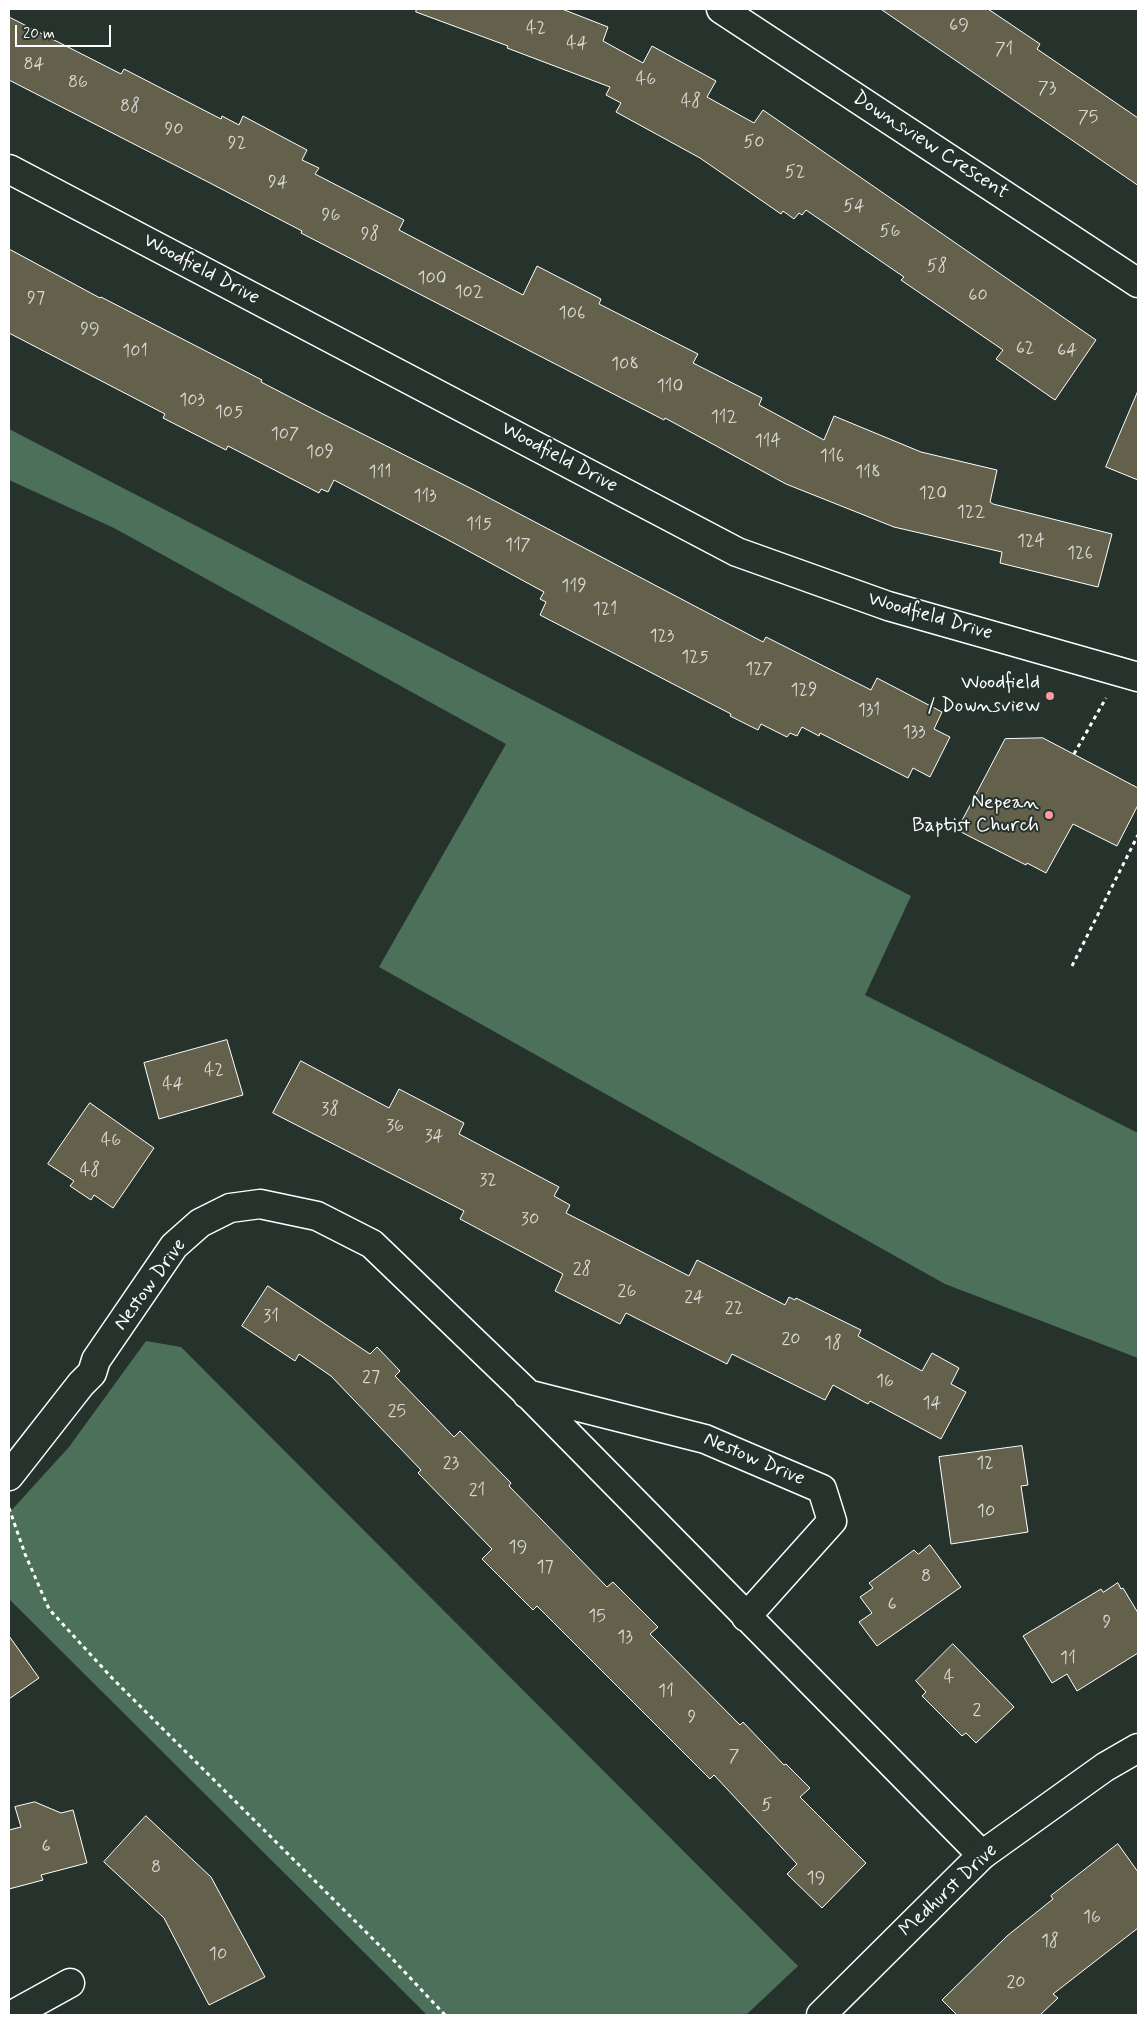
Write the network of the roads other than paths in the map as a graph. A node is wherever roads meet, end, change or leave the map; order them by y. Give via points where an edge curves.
1 (721, 9) edge
2 (9, 168) edge
3 (1138, 283) edge
4 (1130, 675) edge
5 (527, 1394) junction
6 (9, 1476) edge
7 (746, 1618) junction
8 (1138, 1748) edge
9 (982, 1855) junction
10 (70, 1983) dead end
11 (12, 2015) edge
12 (821, 2015) edge

1 - 3 street, Downsview Crescent
2 - 4 street, Woodfield Drive via 737,552 888,606
5 - 6 street, Nestow Drive via 372,1244 317,1216 260,1204 230,1208 200,1223 174,1246 96,1360 92,1373
5 - 7 street, Nestow Drive
5 - 7 street, Nestow Drive via 705,1439 822,1489 832,1521
7 - 9 street, Nestow Drive
8 - 9 street, Medhurst Drive via 1105,1767
9 - 12 street, Medhurst Drive
10 - 11 street

